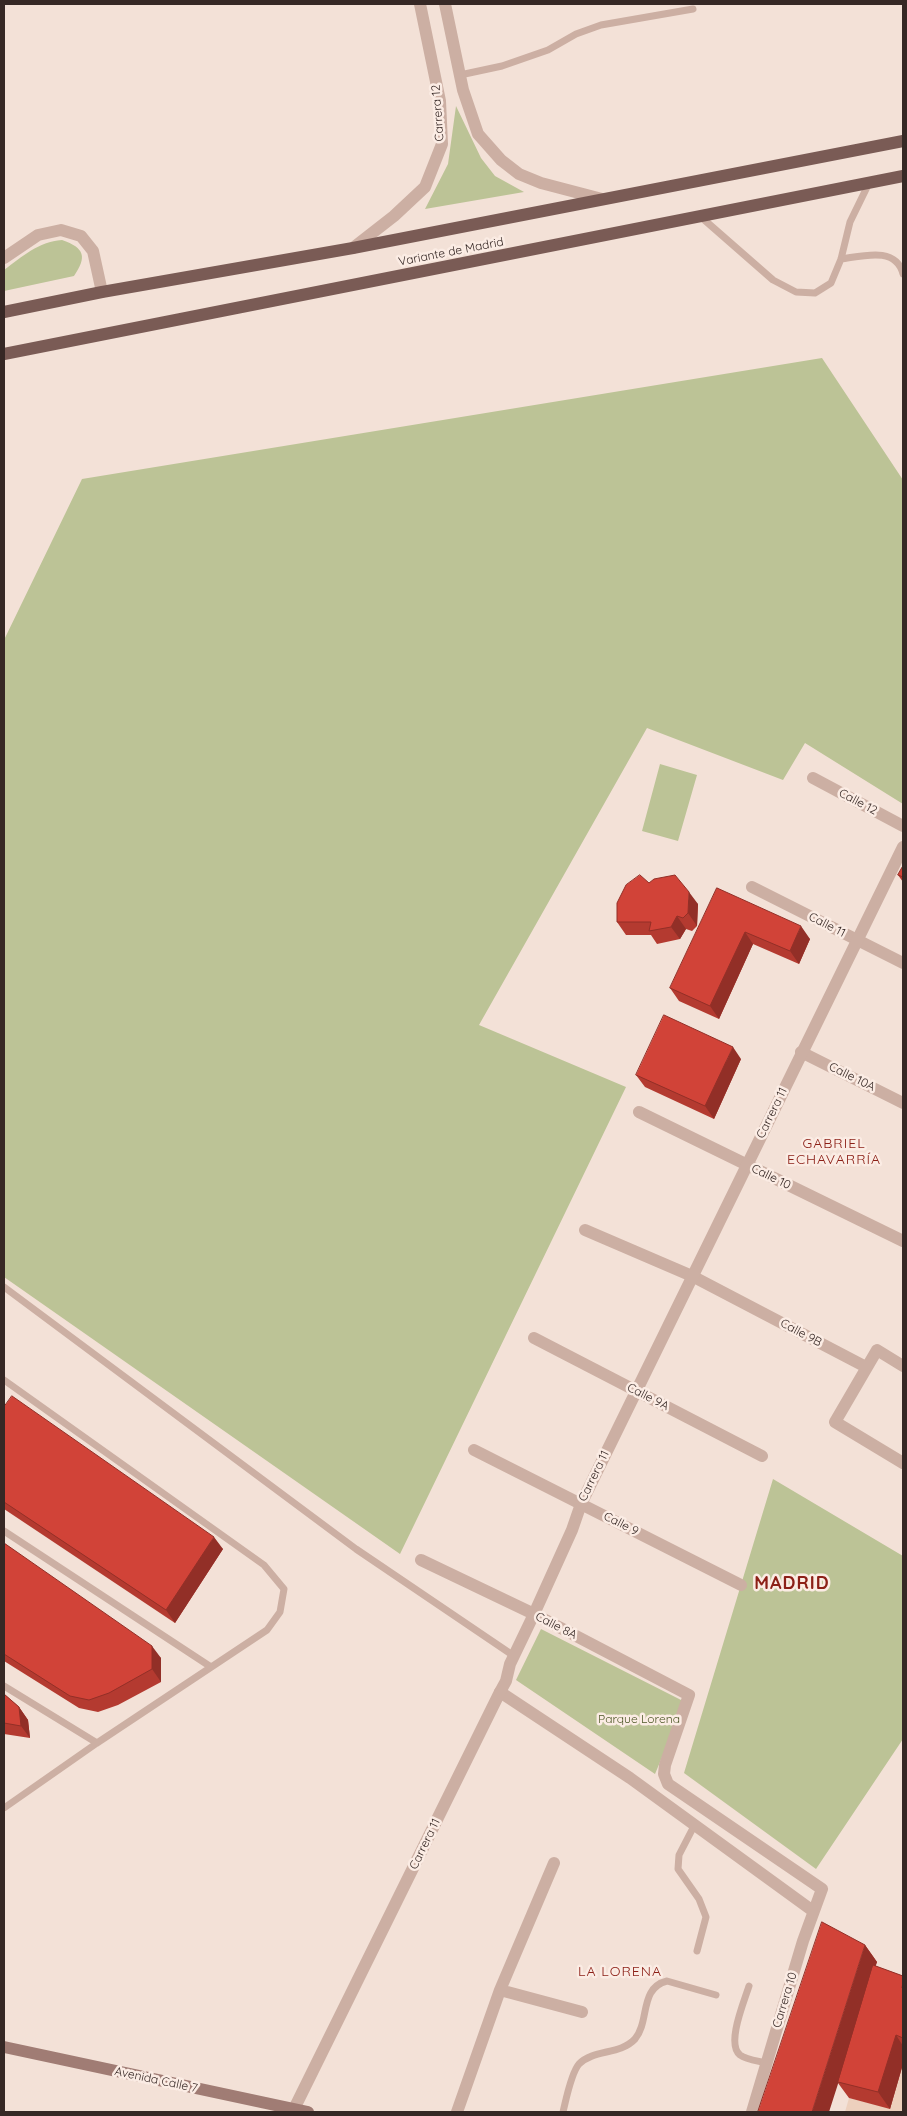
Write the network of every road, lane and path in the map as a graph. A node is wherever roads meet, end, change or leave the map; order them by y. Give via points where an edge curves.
1 (420, 4) edge
2 (445, 4) edge
3 (693, 9) dead end
4 (460, 75) junction
5 (903, 141) edge
6 (903, 176) edge
7 (871, 181) junction
8 (602, 199) junction
9 (701, 217) junction
10 (353, 248) junction
11 (4, 258) edge
12 (842, 259) junction
13 (903, 274) edge
14 (102, 292) junction
15 (4, 312) edge
16 (4, 354) edge
17 (813, 778) dead end
18 (903, 826) edge
19 (903, 847) edge
20 (752, 887) dead end
21 (857, 940) junction
22 (903, 963) edge
23 (802, 1052) junction
24 (903, 1103) edge
25 (638, 1112) dead end
26 (746, 1166) junction
27 (585, 1230) dead end
28 (903, 1242) edge
29 (692, 1276) junction
30 (4, 1287) edge
31 (534, 1338) dead end
32 (866, 1366) junction
33 (903, 1366) edge
34 (4, 1380) edge
35 (637, 1391) junction
36 (474, 1450) dead end
37 (762, 1456) dead end
38 (903, 1463) edge
39 (580, 1504) junction
40 (4, 1531) edge
41 (421, 1560) dead end
42 (741, 1585) dead end
43 (534, 1614) junction
44 (514, 1656) junction
45 (210, 1667) junction
46 (4, 1686) edge
47 (500, 1692) junction
48 (97, 1743) junction
49 (4, 1808) edge
50 (694, 1826) junction
51 (554, 1863) dead end
52 (822, 1889) joint
53 (813, 1911) junction
54 (697, 1951) dead end
55 (749, 1986) dead end
56 (500, 1990) junction
57 (716, 1995) dead end
58 (582, 2012) dead end
59 (4, 2047) edge
60 (766, 2064) junction
61 (294, 2109) junction
62 (308, 2112) edge
63 (457, 2112) edge
64 (563, 2112) edge
65 (752, 2112) edge

1 - 10 street, Carrera 12 via 440,101 442,144 425,187
2 - 4 street, Carrera 12
3 - 4 lane via 601,25 576,34 548,50 502,66
4 - 8 street, Carrera 12 via 478,134 501,160 519,174 541,184
5 - 8 main road, Variante de Madrid
6 - 7 main road, Variante de Madrid
7 - 9 main road, Variante de Madrid
7 - 12 lane via 850,222
8 - 10 main road, Variante de Madrid
9 - 12 lane via 774,280 796,292 815,293 832,283
9 - 16 main road, Variante de Madrid
10 - 14 main road, Variante de Madrid
11 - 14 street via 38,235 61,230 81,236 92,251
12 - 13 lane via 880,254 892,256 901,265
14 - 15 main road, Variante de Madrid
17 - 18 street, Calle 12
19 - 21 street, Carrera 11
20 - 21 street, Calle 11
21 - 22 street, Calle 11
21 - 23 street, Carrera 11
23 - 24 street, Calle 10A
23 - 26 street, Carrera 11
25 - 26 street, Calle 10
26 - 28 street, Calle 10
26 - 29 street, Carrera 11
27 - 29 street, Calle 9B
29 - 32 street, Calle 9B
29 - 35 street, Carrera 11
30 - 44 lane via 356,1549
31 - 35 street, Calle 9A
32 - 33 street via 877,1350
32 - 38 street via 834,1422
34 - 45 lane via 264,1565 284,1589 280,1612 267,1630
35 - 37 street, Calle 9A
35 - 39 street, Carrera 11
36 - 39 street, Calle 9
39 - 42 street, Calle 9
39 - 43 street, Carrera 11 via 572,1530
40 - 45 lane
41 - 43 street, Calle 8A
43 - 44 street, Carrera 11
43 - 52 street, Calle 8A via 688,1695 665,1765 668,1784
44 - 47 street, Carrera 11
45 - 48 lane
46 - 48 lane
47 - 50 street via 630,1778
47 - 61 street, Carrera 11
48 - 49 lane
50 - 53 street
50 - 54 lane via 678,1855 678,1869 699,1899 706,1917
51 - 56 street
52 - 53 street, Carrera 10
53 - 60 street, Carrera 10
55 - 60 lane via 734,2049 742,2057
56 - 58 street
56 - 63 street
57 - 64 lane via 667,1981 659,1983 651,1990 637,2037 626,2047 579,2064
59 - 61 main road, Avenida Calle 7
60 - 65 street, Carrera 10
61 - 62 main road, Avenida Calle 7

